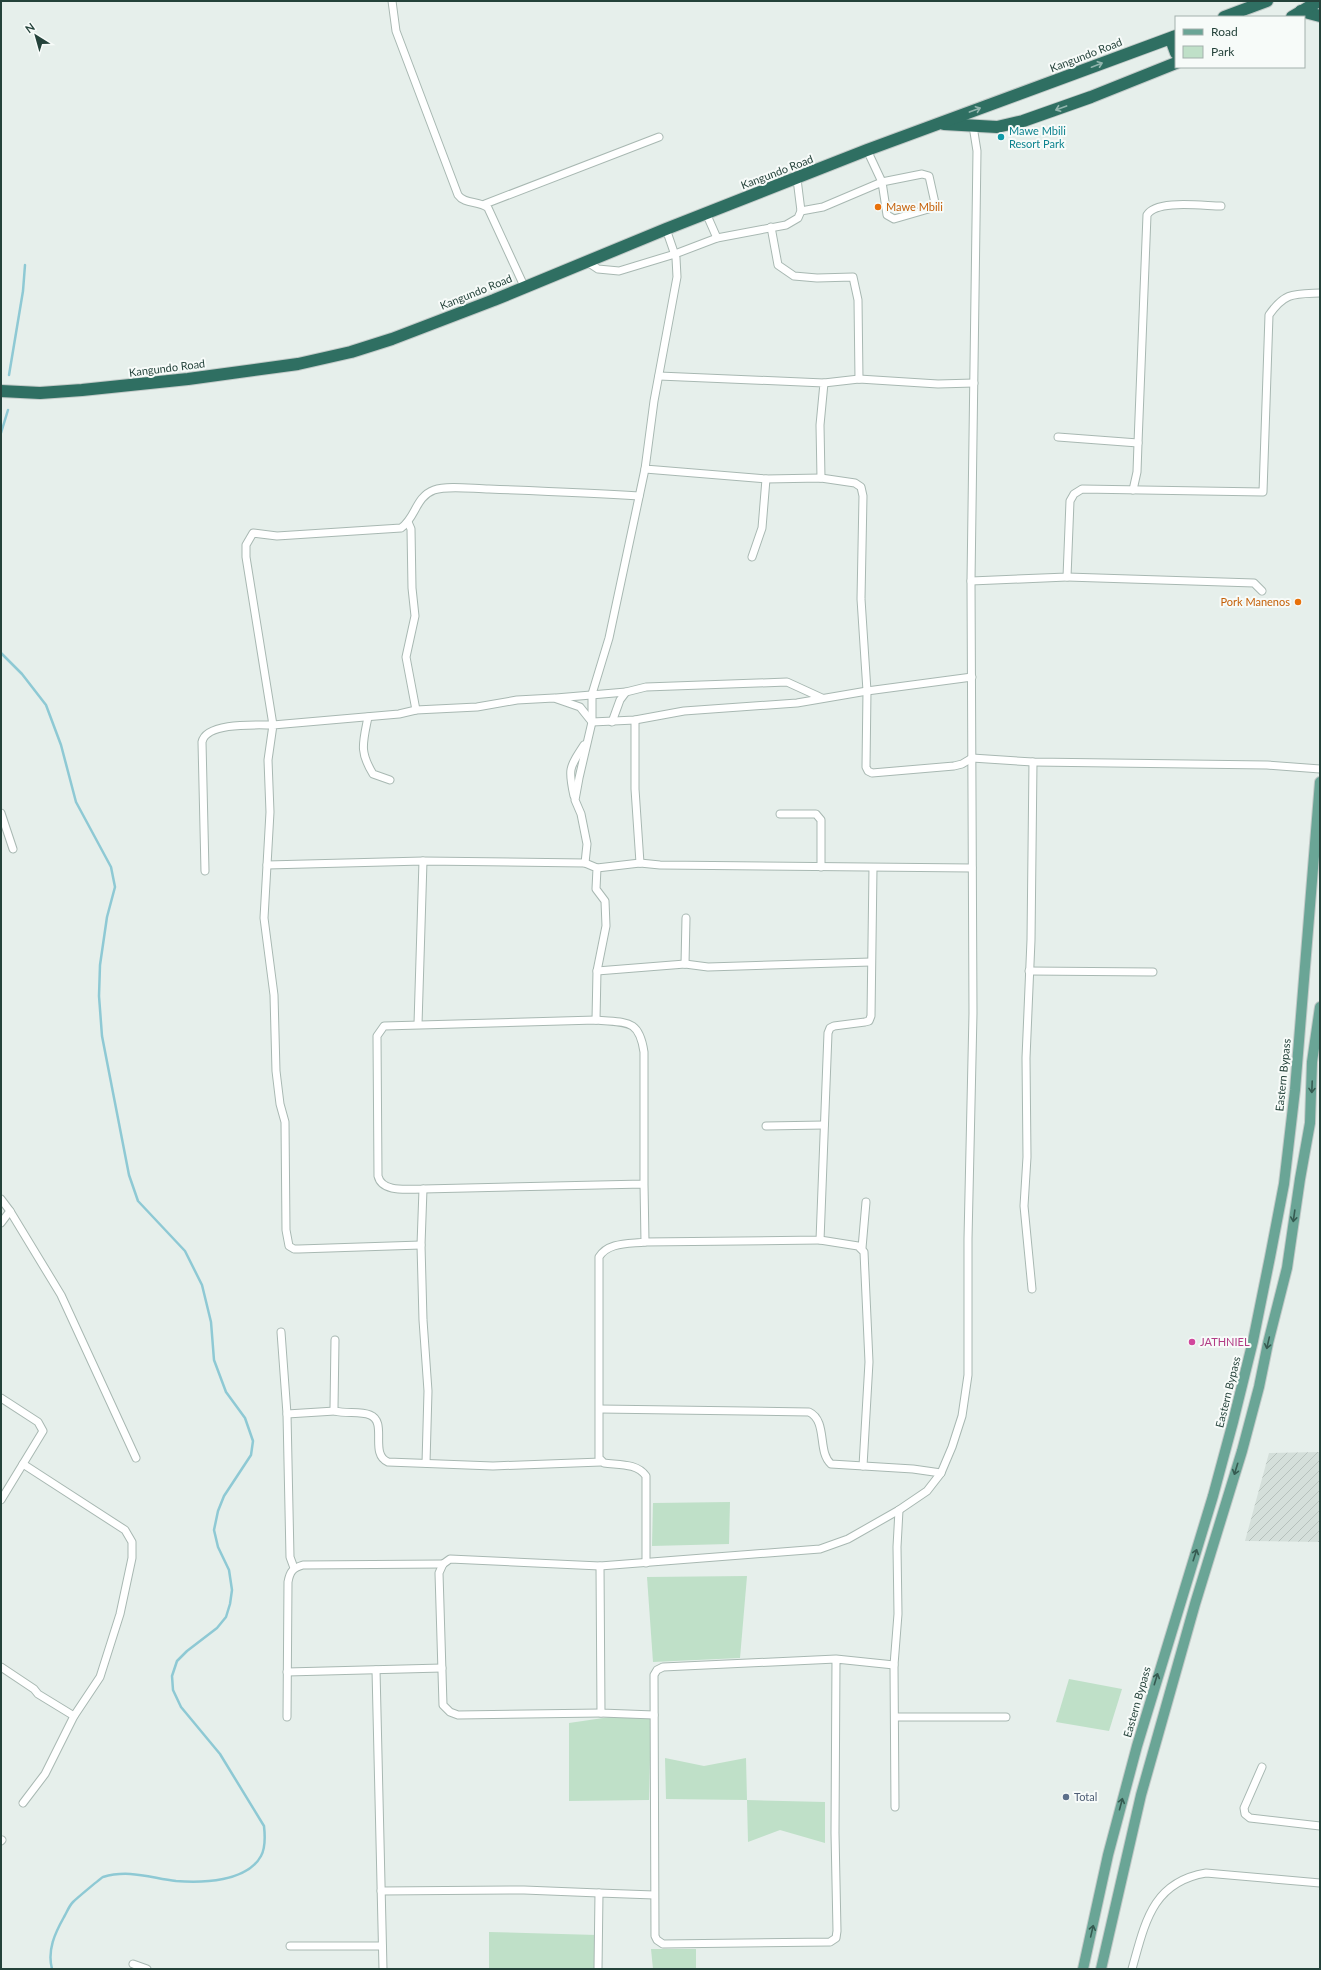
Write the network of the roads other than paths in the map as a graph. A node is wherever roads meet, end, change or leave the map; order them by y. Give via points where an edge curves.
1 (392, 1) edge
2 (1267, 1) edge
3 (1319, 1) edge
4 (1297, 14) edge
5 (1227, 16) edge
6 (1320, 16) edge
7 (1175, 36) edge
8 (1175, 50) edge
9 (1175, 63) edge
10 (938, 123) junction
11 (973, 126) junction
12 (659, 137) dead end
13 (868, 150) junction
14 (797, 178) junction
15 (882, 182) junction
16 (485, 204) junction
17 (1221, 206) dead end
18 (801, 211) junction
19 (706, 213) junction
20 (771, 227) junction
21 (666, 229) junction
22 (717, 238) junction
23 (675, 254) junction
24 (586, 261) junction
25 (524, 286) junction
26 (1320, 293) edge
27 (659, 376) junction
28 (859, 379) junction
29 (824, 383) junction
30 (974, 383) junction
31 (1, 391) edge
32 (1058, 437) dead end
33 (1138, 443) junction
34 (645, 470) junction
35 (821, 478) junction
36 (766, 479) junction
37 (1133, 490) junction
38 (639, 496) junction
39 (408, 522) junction
40 (752, 557) dead end
41 (1067, 577) junction
42 (971, 582) junction
43 (1262, 591) dead end
44 (972, 677) junction
45 (867, 691) junction
46 (626, 692) junction
47 (592, 694) junction
48 (554, 698) junction
49 (822, 698) junction
50 (416, 710) junction
51 (368, 717) junction
52 (635, 720) junction
53 (592, 722) junction
54 (612, 722) junction
55 (273, 725) junction
56 (972, 758) junction
57 (1033, 762) junction
58 (1320, 769) edge
59 (390, 780) dead end
60 (1320, 782) edge
61 (1320, 799) edge
62 (1, 813) edge
63 (780, 814) dead end
64 (13, 849) dead end
65 (423, 861) junction
66 (585, 863) junction
67 (640, 863) junction
68 (267, 865) junction
69 (821, 867) junction
70 (597, 868) junction
71 (873, 868) junction
72 (972, 868) junction
73 (205, 871) dead end
74 (686, 918) dead end
75 (871, 962) junction
76 (685, 964) junction
77 (597, 971) junction
78 (1029, 971) junction
79 (1153, 972) dead end
80 (1320, 1007) edge
81 (596, 1020) junction
82 (418, 1024) junction
83 (1316, 1062) edge
84 (824, 1125) junction
85 (766, 1126) dead end
86 (644, 1184) junction
87 (423, 1190) junction
88 (1, 1199) edge
89 (866, 1202) dead end
90 (10, 1211) junction
91 (1, 1223) edge
92 (820, 1240) junction
93 (645, 1242) junction
94 (421, 1245) junction
95 (862, 1248) junction
96 (1032, 1289) dead end
97 (281, 1332) dead end
98 (335, 1340) dead end
99 (1, 1398) edge
100 (600, 1410) junction
101 (335, 1411) junction
102 (287, 1414) junction
103 (136, 1458) dead end
104 (601, 1462) junction
105 (426, 1463) junction
106 (23, 1464) junction
107 (863, 1466) junction
108 (941, 1473) junction
109 (1, 1500) edge
110 (899, 1510) junction
111 (646, 1563) junction
112 (442, 1564) junction
113 (600, 1566) junction
114 (294, 1568) junction
115 (836, 1659) junction
116 (894, 1665) junction
117 (1, 1666) edge
118 (442, 1668) junction
119 (376, 1670) junction
120 (287, 1672) junction
121 (601, 1713) junction
122 (654, 1715) junction
123 (74, 1716) junction
124 (287, 1716) dead end
125 (895, 1717) junction
126 (1006, 1717) dead end
127 (1262, 1767) dead end
128 (23, 1803) dead end
129 (895, 1807) dead end
130 (1320, 1826) edge
131 (1320, 1883) edge
132 (381, 1891) junction
133 (599, 1893) junction
134 (654, 1896) junction
135 (290, 1946) dead end
136 (382, 1946) junction
137 (133, 1964) dead end
138 (147, 1969) edge
139 (383, 1969) edge
140 (598, 1969) edge
141 (1083, 1969) edge
142 (1100, 1969) edge
143 (1132, 1969) edge

1 - 16 street via 396,31 458,195 464,200
2 - 5 highway
3 - 4 highway
4 - 6 highway
7 - 8 highway via 1172,42
10 -> 7 highway, Kangundo Road
9 -> 11 highway, Kangundo Road via 1024,121 997,127
10 - 11 highway, Kangundo Road
10 - 13 highway, Kangundo Road
11 - 30 street via 977,151
12 - 16 street
13 - 14 highway, Kangundo Road
13 - 15 street
14 - 18 street
14 - 19 highway, Kangundo Road
15 - 15 street via 889,218 894,219 934,206 929,176 926,174
15 - 18 street via 823,207
16 - 25 street
17 - 33 street via 1167,205 1151,209 1147,214
18 - 20 street via 798,218
19 - 21 highway, Kangundo Road
19 - 22 street
20 - 22 street
20 - 28 street via 778,265 794,276 853,277 858,300
21 - 23 street
21 - 24 highway, Kangundo Road
22 - 23 street
23 - 24 street via 619,271 598,269
23 - 27 street via 677,277
24 - 25 highway, Kangundo Road
25 - 31 highway, Kangundo Road via 392,339 351,352 298,364 82,390 40,393
26 - 37 street via 1291,294 1276,304 1269,315 1263,492
27 - 29 street
27 - 34 street
28 - 29 street
28 - 30 street via 938,384
29 - 35 street via 820,424
30 - 42 street
32 - 33 street
33 - 37 street via 1137,472
34 - 36 street
34 - 38 street
35 - 36 street
35 - 45 street via 855,483 861,487 864,496 862,599
36 - 40 street via 762,528
37 - 41 street via 1082,489 1074,494 1070,501
38 - 39 street via 435,489 419,500
38 - 47 street via 609,638
39 - 50 street via 411,528 415,616 406,657
39 - 55 street via 401,528 277,536 253,533 246,545 246,557
41 - 42 street
41 - 43 street via 1254,583
42 - 44 street
44 - 45 street
44 - 56 street
45 - 49 street
45 - 56 street via 868,771 954,766
46 - 47 street
46 - 49 street via 646,687 787,682
46 - 54 street via 620,700
47 - 48 street
47 - 53 street
48 - 50 street via 517,700 477,707
48 - 53 street via 580,707
49 - 52 street via 797,703 684,711
50 - 51 street
51 - 55 street
51 - 59 street via 362,747 365,760 373,774
52 - 54 street
52 - 67 street
53 - 54 street
53 - 66 street via 575,800 581,814 586,844
55 - 68 street via 268,760 270,812
55 - 73 street via 212,729 204,735 202,742
56 - 57 street
56 - 72 street
57 - 58 street via 1267,765
57 - 78 street
60 - 61 main road, Eastern Bypass
141 -> 61 main road, Eastern Bypass via 1108,1855 1137,1746 1231,1430 1269,1265 1284,1184
62 - 64 street
63 - 69 street via 816,814 822,820
65 - 66 street
65 - 68 street
65 - 82 street
66 - 70 street
67 - 69 street
67 - 70 street
68 - 94 street via 264,918 274,995 276,1071 285,1122 286,1230 289,1246 299,1249
69 - 71 street
70 - 77 street via 596,889 605,901 606,926
71 - 72 street
71 - 75 street
72 - 108 street via 973,1013 968,1375 962,1416
74 - 76 street
75 - 76 street via 708,967
75 - 84 street via 872,1016 869,1020 834,1026 828,1033
76 - 77 street
77 - 81 street
78 - 79 street
78 - 96 street via 1024,1206
80 - 83 main road
81 - 82 street
81 - 86 street via 626,1022 635,1027 642,1040
82 - 87 street via 384,1026 377,1036 378,1176 380,1183 386,1188
83 -> 142 main road via 1310,1123 1287,1268 1259,1388 1141,1795
84 - 85 street
84 - 92 street
86 - 87 street
86 - 93 street
87 - 94 street
88 - 90 street
89 - 95 street
90 - 91 street
90 - 103 street via 60,1295
92 - 93 street
92 - 95 street
93 - 100 street via 609,1247 603,1250 599,1257
94 - 105 street via 428,1391
95 - 107 street via 869,1362
97 - 102 street
98 - 101 street
99 - 106 street via 38,1422 43,1431
100 - 104 street
100 - 107 street via 809,1412 818,1420 827,1460 831,1464
101 - 102 street
101 - 105 street via 370,1415 375,1418 383,1460
102 - 114 street via 290,1557
104 - 105 street via 493,1466
104 - 111 street via 642,1469 646,1476
106 - 109 street
106 - 123 street via 125,1530 132,1542 132,1558 120,1614 100,1677
107 - 108 street
108 - 110 street via 927,1491
110 - 111 street via 848,1539 820,1549
110 - 116 street via 898,1614
111 - 113 street
112 - 113 street via 450,1559
112 - 114 street via 303,1565
112 - 118 street via 439,1573
113 - 121 street
114 - 120 street via 290,1572 288,1582
115 - 116 street
115 - 122 street via 663,1667 654,1675
115 - 134 street via 836,1938 830,1942 663,1944 655,1936
116 - 125 street
117 - 123 street via 38,1694
118 - 119 street
118 - 121 street via 444,1704 450,1712 458,1715
119 - 120 street
119 - 132 street
120 - 124 street
121 - 122 street
122 - 134 street
123 - 128 street via 45,1774
125 - 126 street
125 - 129 street
127 - 130 street via 1244,1808 1245,1814 1250,1818
131 - 143 street via 1206,1873 1189,1876 1165,1892 1154,1904
132 - 133 street via 524,1890
132 - 136 street
133 - 134 street
133 - 140 street
135 - 136 street
136 - 139 street
137 - 138 street

